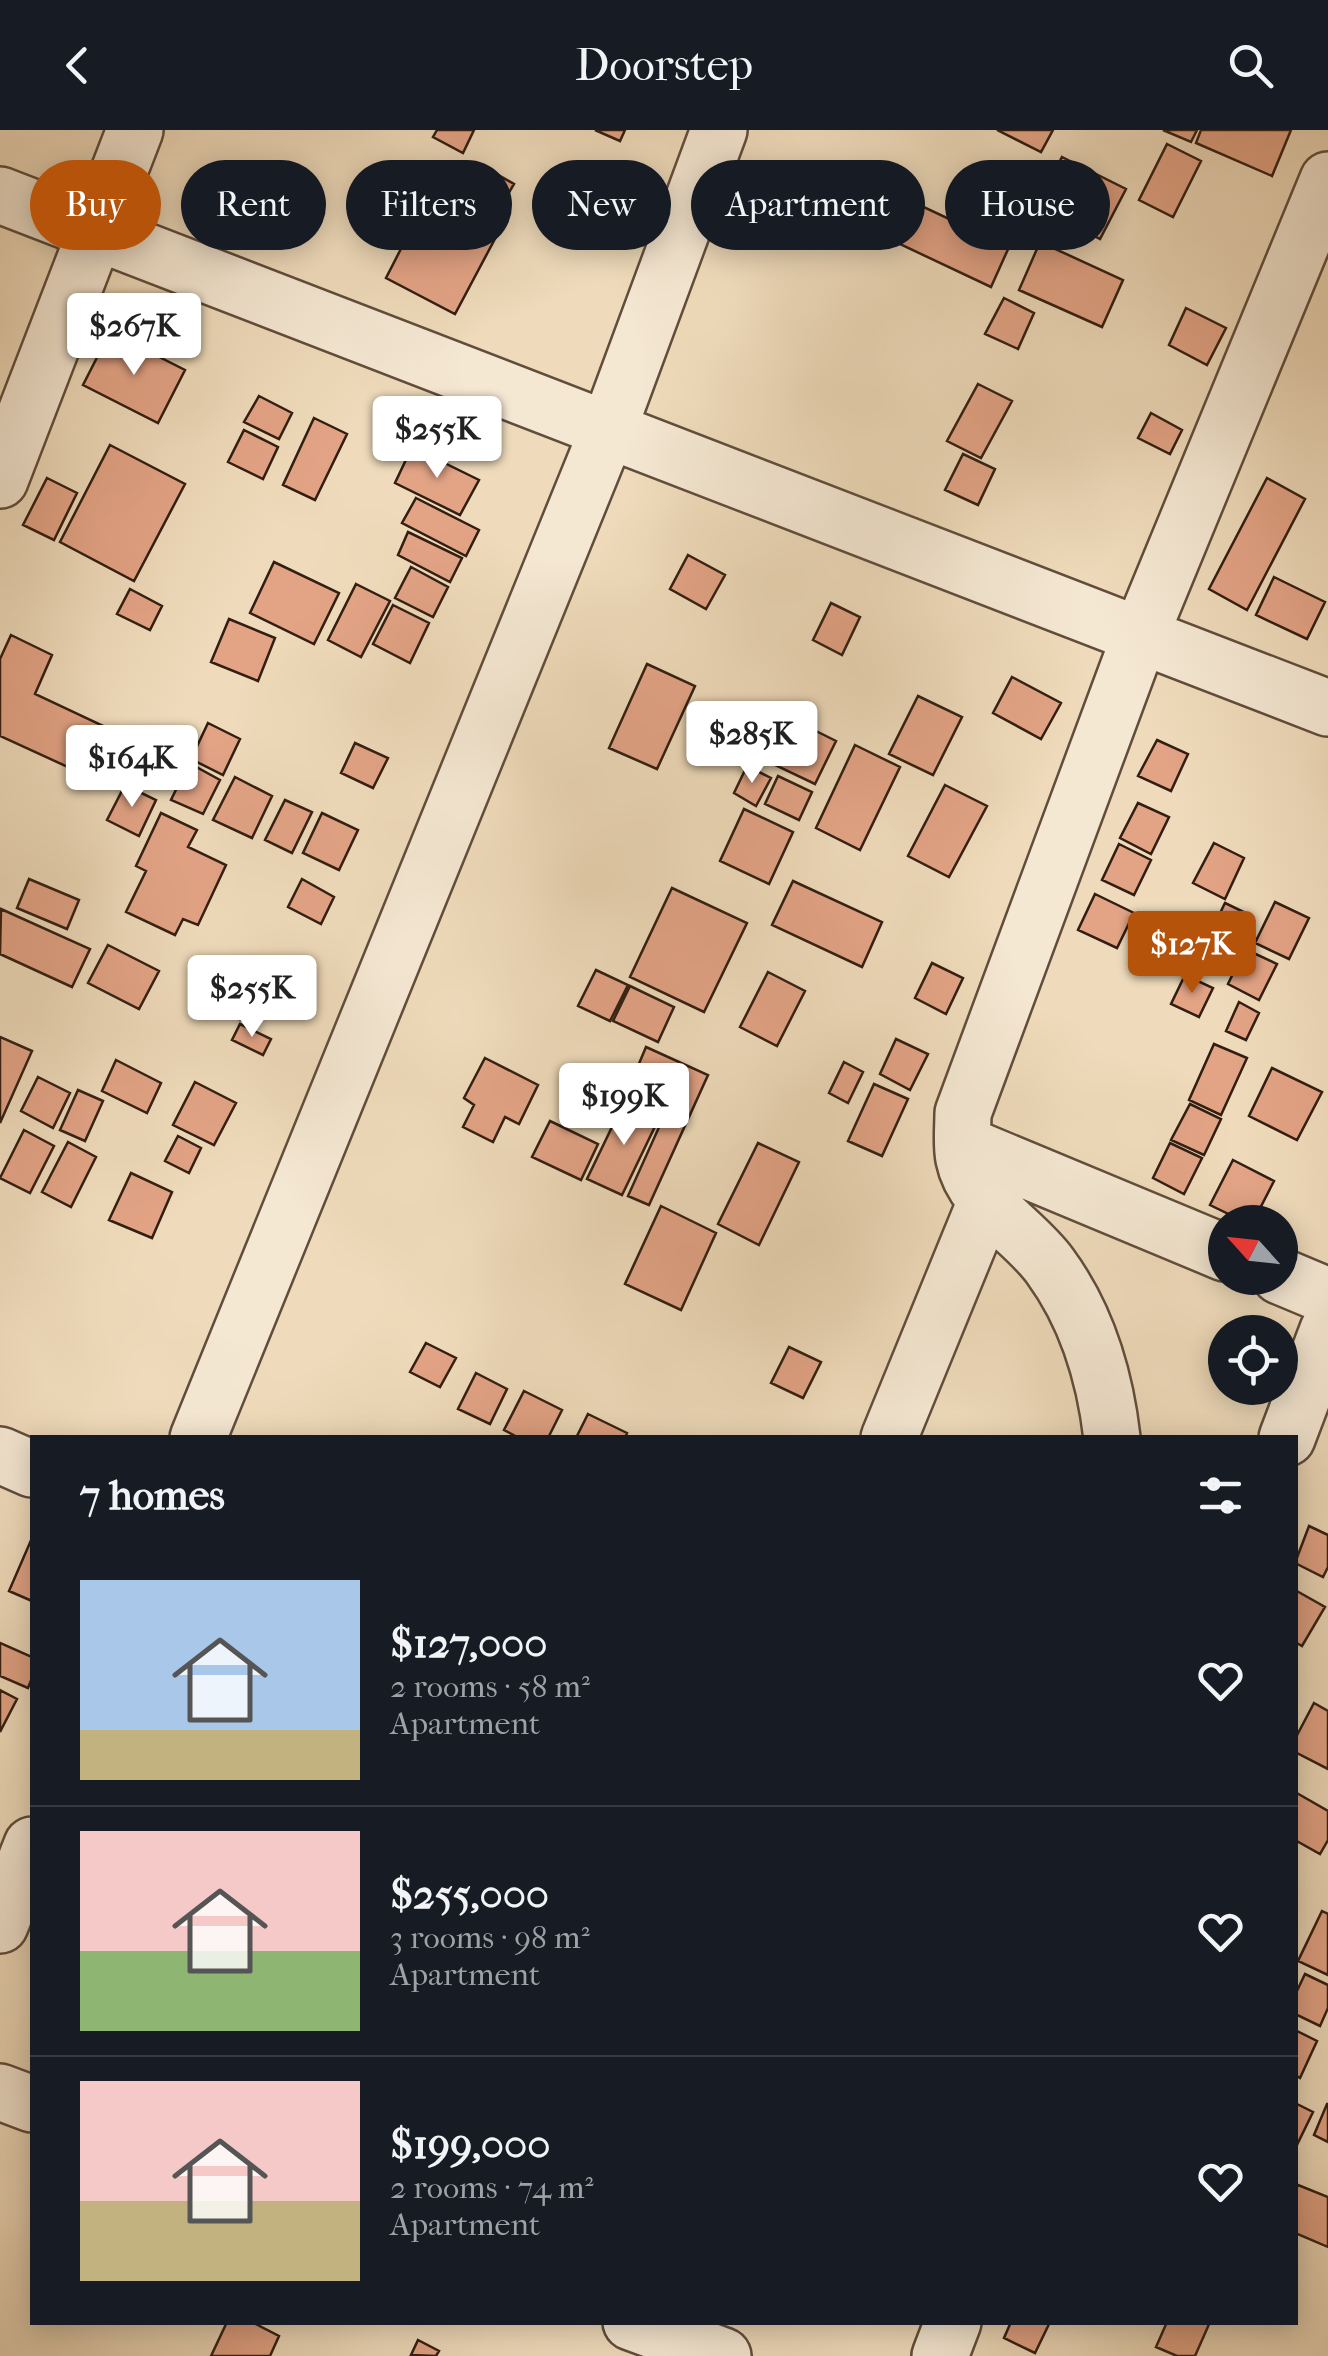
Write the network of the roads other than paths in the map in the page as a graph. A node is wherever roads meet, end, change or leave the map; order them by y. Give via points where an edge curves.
1 (135, 130) edge
2 (719, 130) edge
3 (124, 160) edge
4 (1328, 180) edge
5 (0, 195) edge
6 (30, 212) edge
7 (89, 250) edge
8 (90, 250) edge
9 (99, 250) edge
10 (0, 414) edge
11 (608, 430) junction
12 (0, 480) edge
13 (1140, 636) junction
14 (1328, 708) edge
15 (964, 1144) junction
16 (986, 1201) junction
17 (1208, 1246) edge
18 (1298, 1284) edge
19 (1328, 1296) edge
20 (1328, 1330) edge
21 (199, 1435) edge
22 (890, 1435) edge
23 (1111, 1435) edge
24 (1288, 1435) edge
25 (0, 1455) edge
26 (30, 1468) edge
27 (30, 1850) edge
28 (0, 1925) edge
29 (0, 2092) edge
30 (30, 2103) edge
31 (639, 2325) edge
32 (951, 2325) edge
33 (723, 2356) edge
34 (940, 2356) edge

1 - 3 street
2 - 11 street
4 - 13 street
5 - 6 street
7 - 10 street
8 - 12 street
9 - 11 street
11 - 13 street
11 - 21 street
13 - 14 street
13 - 15 street via 982,1054 963,1113
15 - 16 street via 964,1161
15 - 17 street
16 - 22 street
16 - 23 street via 1048,1263 1075,1307 1095,1356
18 - 19 street
20 - 24 street
25 - 26 street
27 - 28 street
29 - 30 street
31 - 33 street
32 - 34 street

